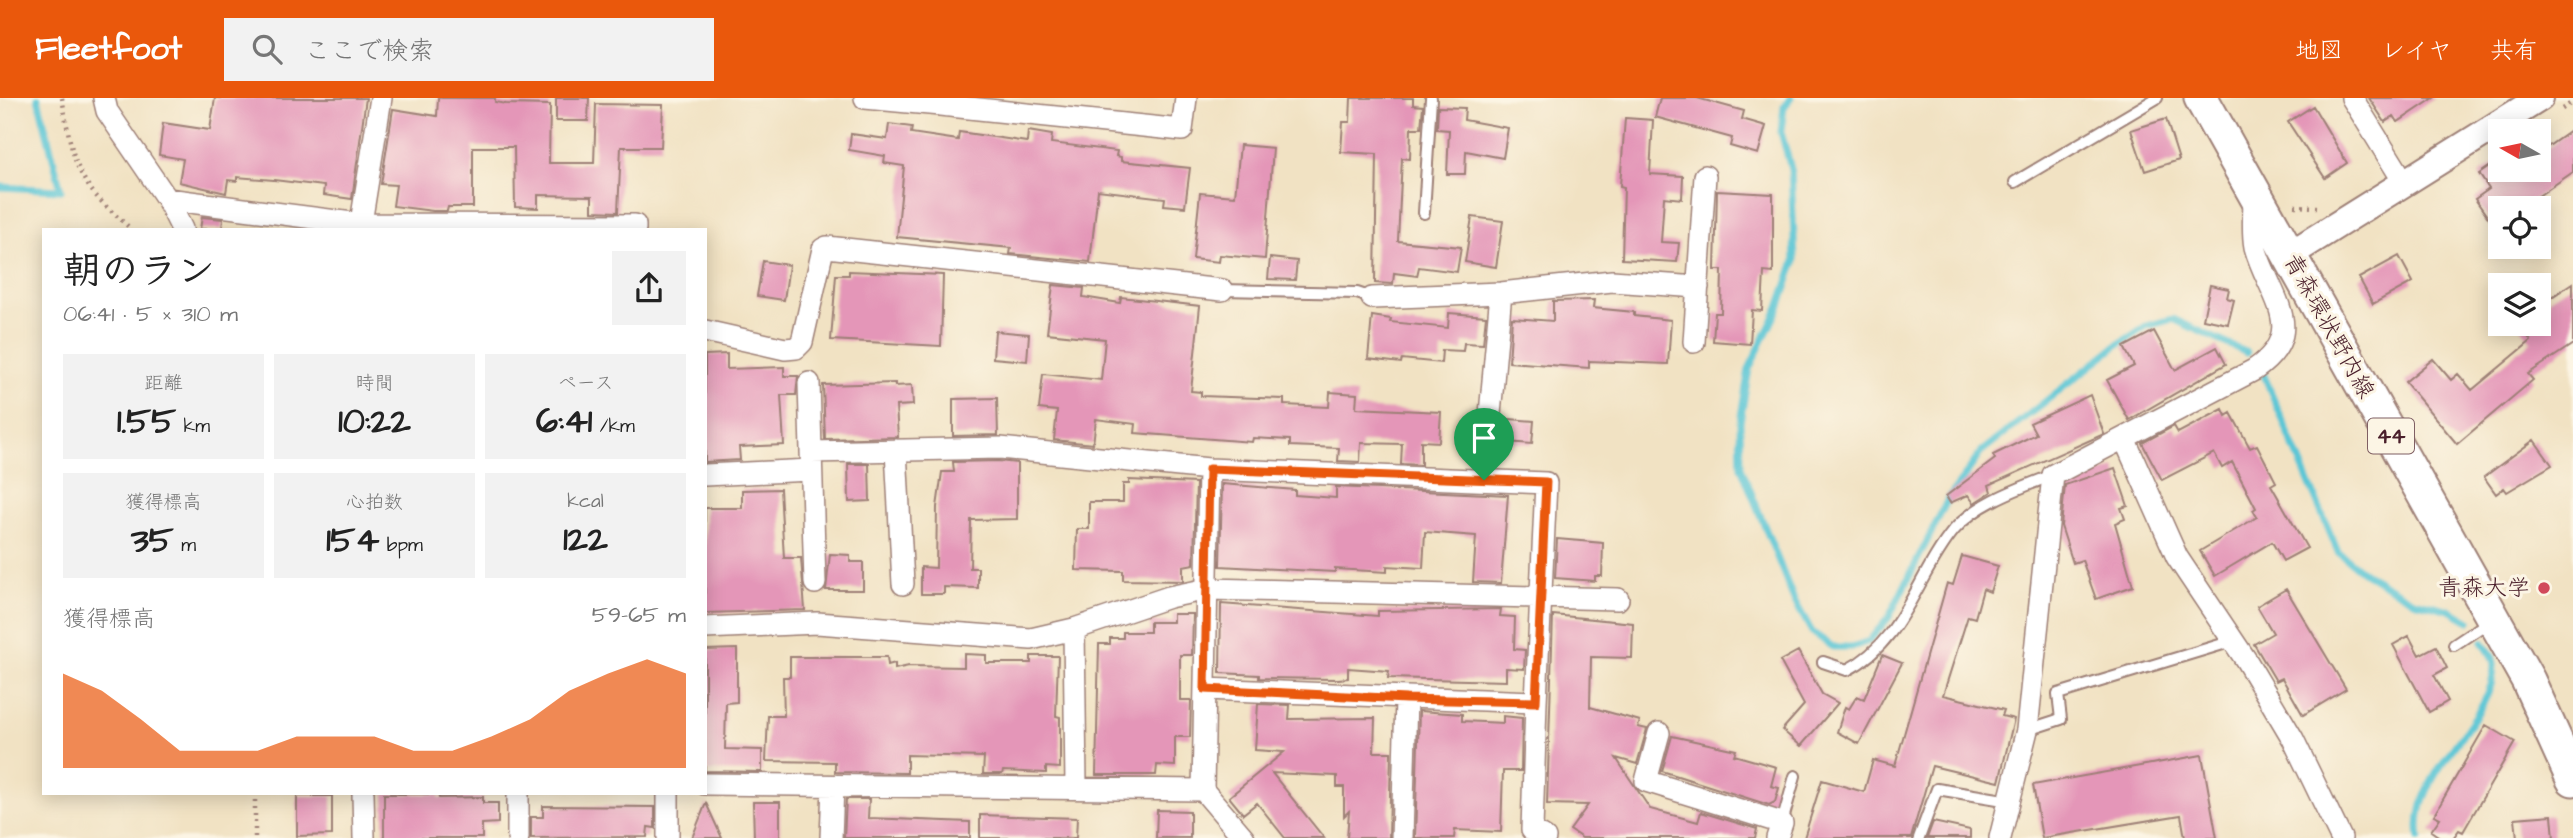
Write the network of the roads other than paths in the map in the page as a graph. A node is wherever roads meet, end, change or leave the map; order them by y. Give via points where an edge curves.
1 (104, 98) edge
2 (381, 98) edge
3 (865, 98) edge
4 (1186, 98) edge
5 (1431, 98) edge
6 (2157, 98) edge
7 (2201, 98) edge
8 (2352, 98) edge
9 (2540, 98) edge
10 (941, 102) edge
11 (1705, 176) dead end
12 (2015, 182) dead end
13 (2404, 183) junction
14 (2253, 192) junction
15 (167, 199) junction
16 (1424, 213) dead end
17 (360, 227) edge
18 (182, 228) edge
19 (635, 228) edge
20 (2289, 254) junction
21 (1698, 286) junction
22 (1222, 290) joint
23 (1501, 293) junction
24 (1372, 298) joint
25 (707, 331) edge
26 (1694, 342) dead end
27 (809, 383) dead end
28 (2124, 438) junction
29 (896, 450) junction
30 (811, 461) junction
31 (1209, 469) junction
32 (707, 475) edge
33 (2053, 475) junction
34 (1484, 480) junction
35 (816, 583) dead end
36 (903, 584) dead end
37 (1208, 589) junction
38 (1540, 596) junction
39 (1618, 599) dead end
40 (2493, 619) junction
41 (707, 628) edge
42 (1074, 629) junction
43 (2233, 642) junction
44 (2454, 645) dead end
45 (1823, 662) dead end
46 (1205, 689) junction
47 (1406, 699) junction
48 (1536, 702) junction
49 (2027, 730) junction
50 (1659, 733) dead end
51 (1795, 776) dead end
52 (2573, 779) edge
53 (707, 784) edge
54 (832, 786) junction
55 (1076, 786) junction
56 (1203, 790) junction
57 (363, 795) edge
58 (518, 795) edge
59 (668, 795) edge
60 (2011, 801) junction
61 (1779, 830) edge
62 (364, 838) edge
63 (518, 838) edge
64 (668, 838) edge
65 (831, 838) edge
66 (1244, 838) edge
67 (1402, 838) edge
68 (1545, 838) edge
69 (1919, 838) edge
70 (2000, 838) edge
71 (2341, 838) edge

1 - 15 street via 107,111
2 - 17 street
3 - 10 street
4 - 10 street via 1182,130
5 - 16 lane
6 - 12 lane
7 - 14 main road, 青森環状野内線 / 44
8 - 13 street
9 - 13 street
11 - 21 street
13 - 20 street
14 - 20 main road, 青森環状野内線 / 44
14 - 28 street via 2255,246 2283,310 2274,357
15 - 17 street
15 - 18 street
17 - 19 street
20 - 40 main road, 青森環状野内線 / 44
21 - 23 street via 1612,281
21 - 26 street
22 - 24 lane via 1357,293
22 - 25 street via 827,247 802,342 796,348
23 - 24 street
23 - 34 street
27 - 30 street
28 - 33 street
28 - 43 street via 2177,557
29 - 30 street
29 - 31 street via 1000,448
29 - 36 street
30 - 32 street
30 - 35 street
31 - 34 street
31 - 37 street
33 - 45 lane via 1981,507 1955,530 1887,640 1863,662 1847,670
33 - 49 street
34 - 38 street via 1546,482
37 - 38 street
37 - 42 street
37 - 46 street
38 - 39 street
38 - 48 street
40 - 44 lane
40 - 52 main road, 青森環状野内線 / 44 via 2528,680
41 - 42 street via 817,624 1031,639
42 - 55 street
43 - 49 lane via 2058,694 2061,719
43 - 71 street via 2293,739
46 - 47 street
46 - 56 street
47 - 48 street
47 - 67 street
48 - 68 street via 1532,830
49 - 60 street
50 - 61 street via 1646,781
51 - 61 lane
53 - 54 street
54 - 55 street
54 - 65 street
55 - 56 street
56 - 66 street
57 - 62 street
58 - 63 street
59 - 64 street
60 - 69 lane via 1937,789
60 - 70 street

